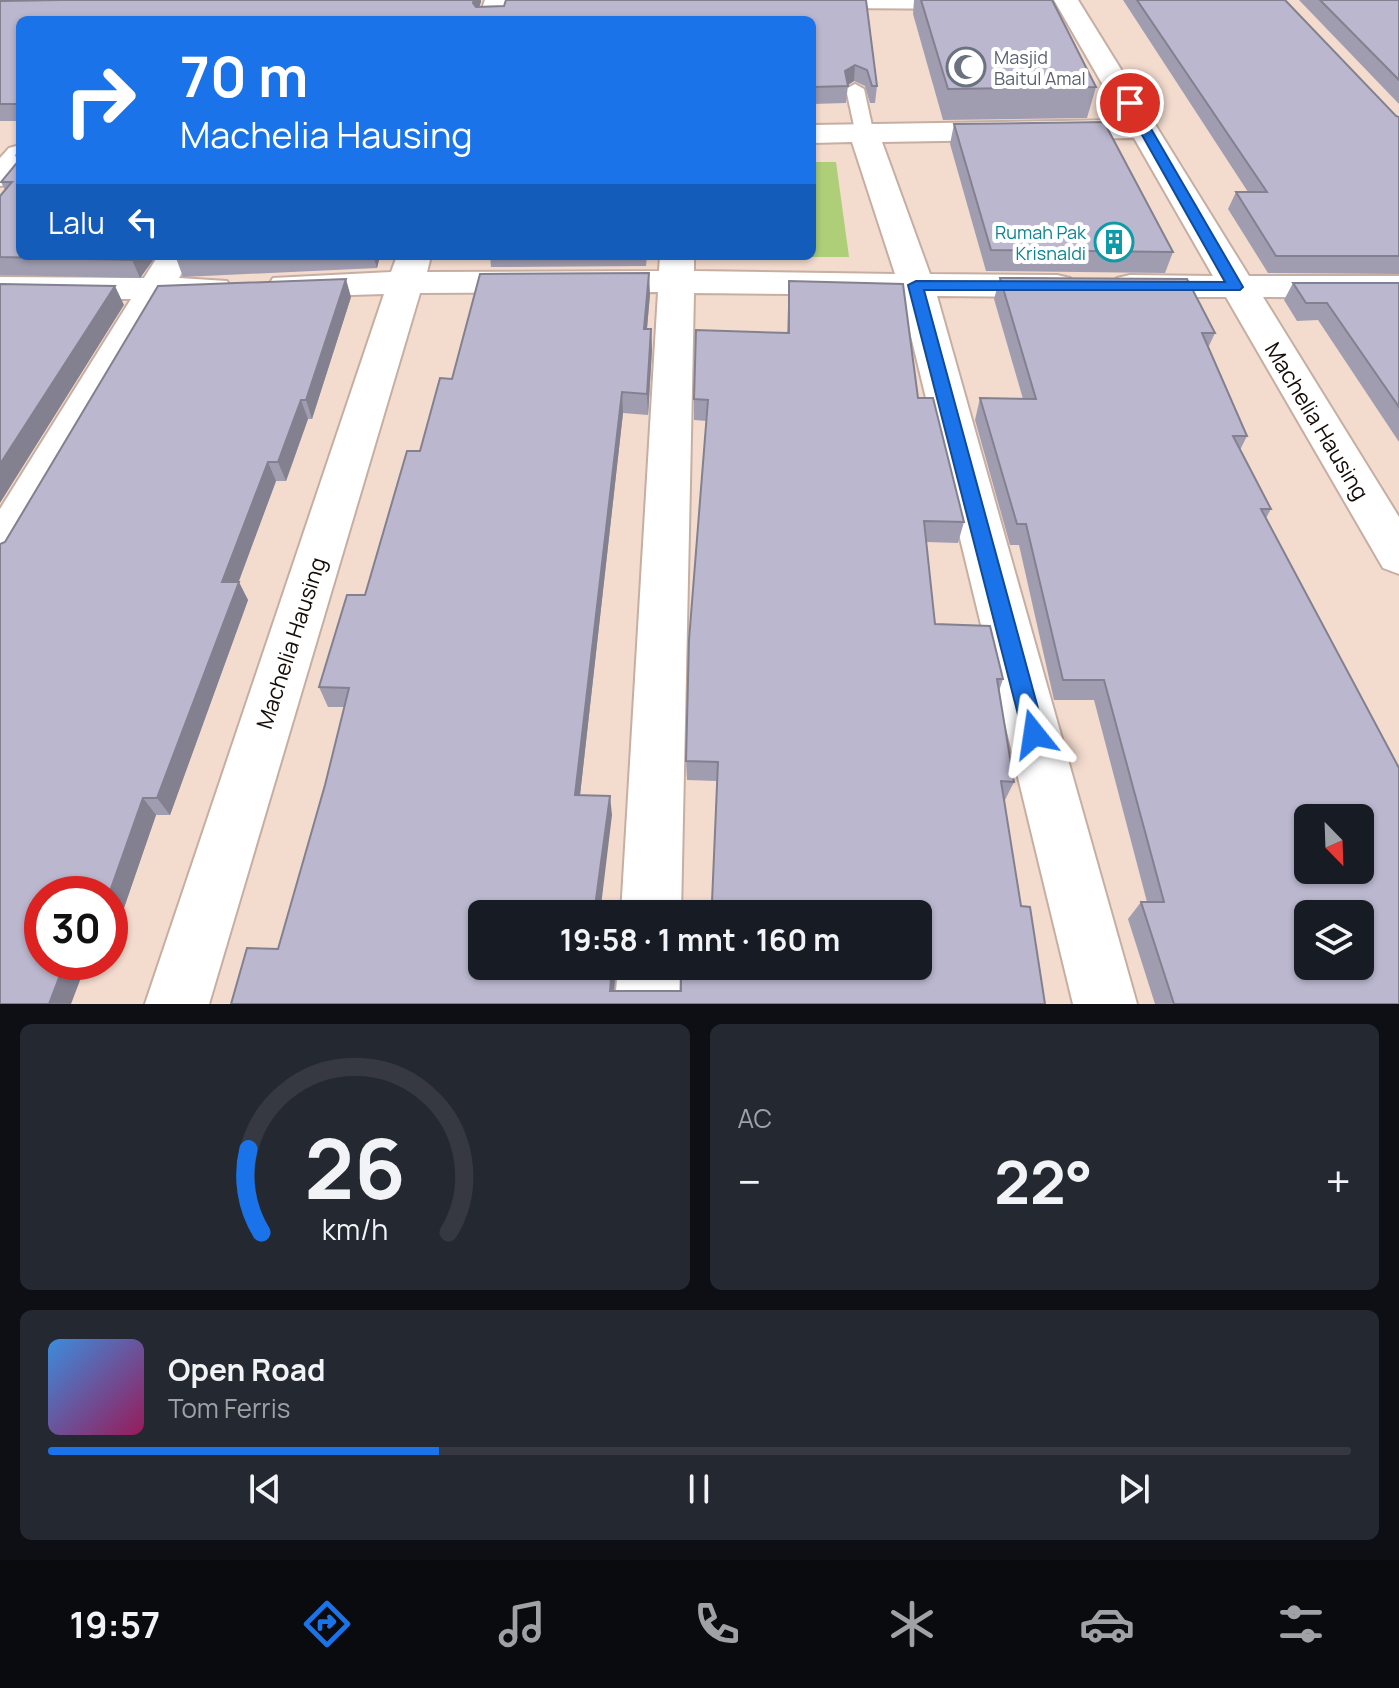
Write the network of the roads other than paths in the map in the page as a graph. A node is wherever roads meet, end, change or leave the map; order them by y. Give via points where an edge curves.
1 (692, 0) edge
2 (1006, 2) edge
3 (1061, 3) edge
4 (855, 89) edge
5 (1146, 129) junction
6 (816, 134) edge
7 (865, 135) junction
8 (16, 159) edge
9 (0, 177) edge
10 (173, 260) edge
11 (676, 268) edge
12 (410, 269) edge
13 (916, 285) junction
14 (1235, 287) junction
15 (1399, 287) edge
16 (0, 288) edge
17 (155, 292) junction
18 (0, 547) edge
19 (1399, 556) edge
20 (652, 900) edge
21 (648, 980) edge
22 (177, 1004) edge
23 (647, 1004) edge
24 (1105, 1004) edge

1 - 2 street
3 - 5 street, Machelia Hausing
4 - 7 lane
5 - 7 street
5 - 14 street, Machelia Hausing
6 - 7 street
7 - 13 street
8 - 9 street
10 - 17 street
11 - 12 street
11 - 13 street
11 - 20 street
12 - 17 street
12 - 22 street, Machelia Hausing
13 - 14 street
13 - 24 street
14 - 15 street
14 - 19 street, Machelia Hausing
16 - 17 street
17 - 18 street
21 - 23 street

